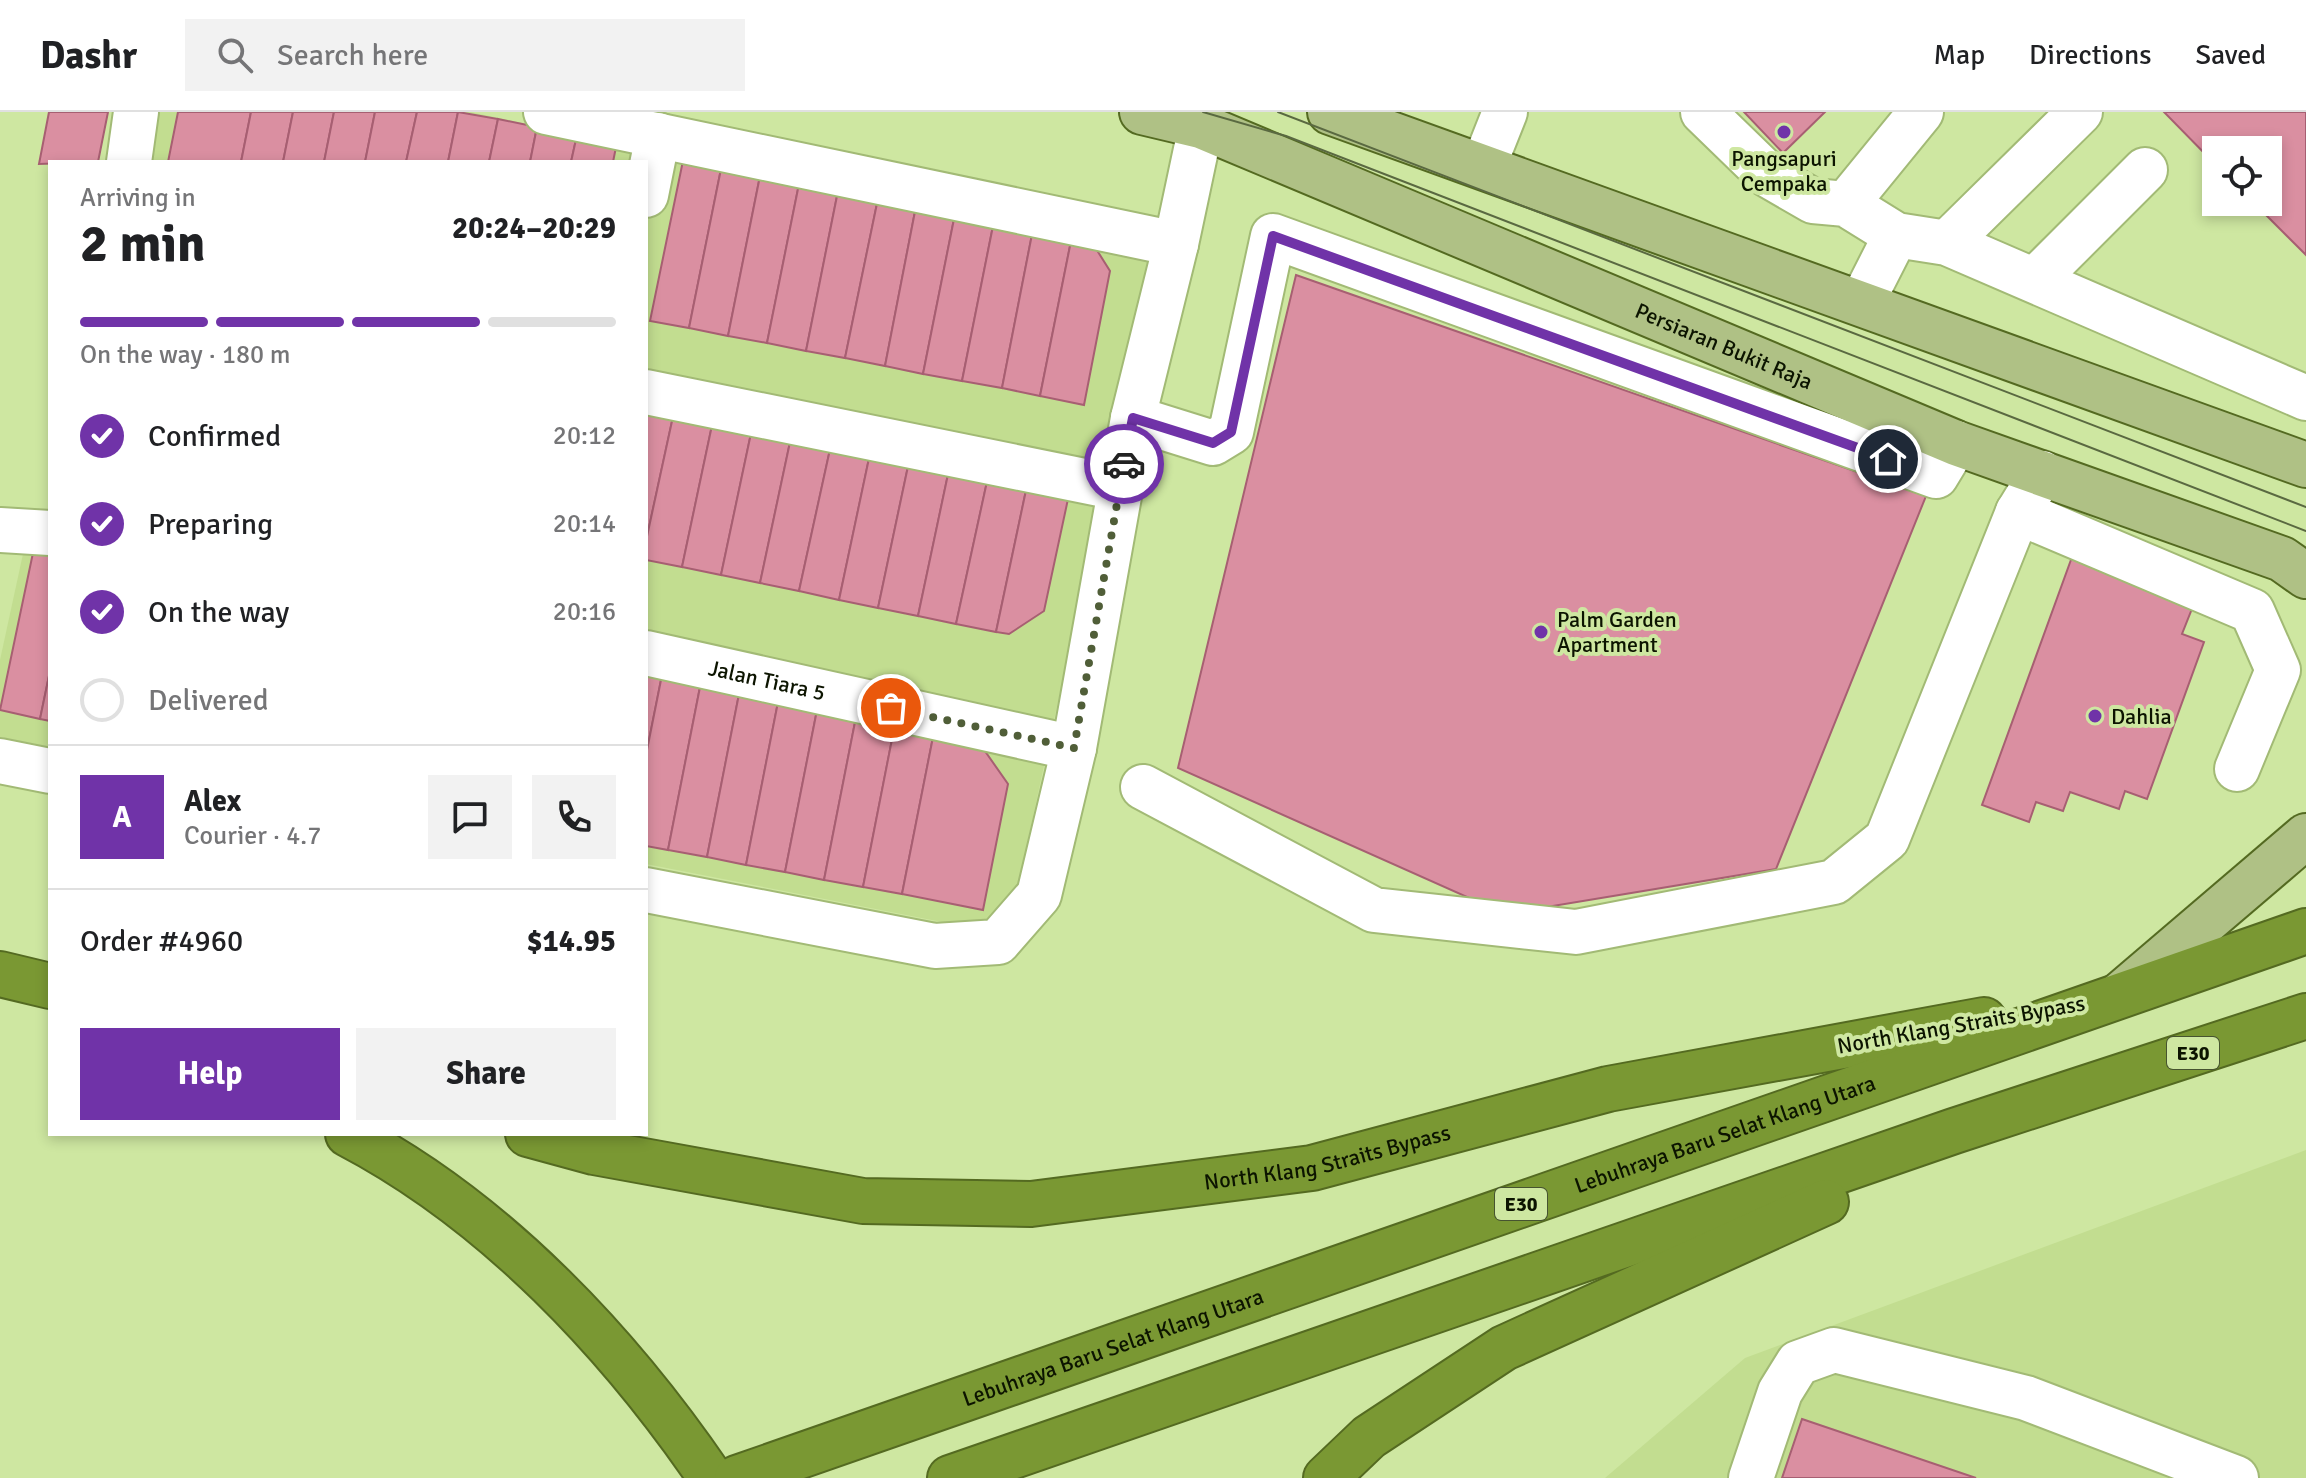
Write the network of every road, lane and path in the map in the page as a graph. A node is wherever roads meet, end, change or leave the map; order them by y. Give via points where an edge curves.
1 (136, 112) edge
2 (546, 112) edge
3 (1142, 112) edge
4 (1330, 112) edge
5 (1505, 112) edge
6 (1703, 112) edge
7 (1921, 112) edge
8 (2080, 112) edge
9 (1201, 126) junction
10 (658, 135) junction
11 (129, 160) edge
12 (1484, 165) junction
13 (2145, 170) dead end
14 (648, 185) edge
15 (1846, 204) junction
16 (1896, 235) junction
17 (1947, 243) junction
18 (1176, 244) junction
19 (2036, 279) junction
20 (1862, 302) junction
21 (648, 392) edge
22 (2306, 398) edge
23 (1133, 418) junction
24 (1956, 443) junction
25 (2306, 465) edge
26 (2042, 473) junction
27 (1119, 488) junction
28 (2018, 512) junction
29 (0, 530) edge
30 (48, 533) edge
31 (2306, 576) edge
32 (648, 653) edge
33 (1074, 748) junction
34 (0, 761) edge
35 (2237, 769) dead end
36 (48, 771) edge
37 (1143, 787) dead end
38 (2306, 836) edge
39 (648, 890) edge
40 (2306, 931) edge
41 (0, 974) edge
42 (48, 986) edge
43 (2121, 994) junction
44 (2306, 1016) edge
45 (1954, 1131) junction
46 (352, 1136) edge
47 (535, 1136) edge
48 (711, 1478) edge
49 (737, 1478) edge
50 (950, 1478) edge
51 (1326, 1478) edge
52 (1751, 1478) edge
53 (2236, 1478) edge

1 - 11 street
2 - 10 street
3 - 9 main road, Persiaran Bukit Raja
4 - 12 main road
5 - 12 street
6 - 15 street via 1768,175 1813,201
7 - 15 street
8 - 17 street
9 - 18 street
9 - 24 main road, Persiaran Bukit Raja
10 - 14 street
10 - 18 street
12 - 20 main road
13 - 19 street
15 - 16 street
16 - 17 street
16 - 20 street
17 - 19 street
18 - 23 street
19 - 22 street
20 - 25 main road
21 - 27 street
23 - 24 street via 1213,443 1231,432 1273,236 1936,476
23 - 27 street
24 - 26 main road, Persiaran Bukit Raja
26 - 28 street
26 - 31 main road, Persiaran Bukit Raja via 2282,559
27 - 33 street
28 - 35 street via 2252,611 2278,670
28 - 37 street via 1887,839 1834,882 1576,932 1374,910
29 - 30 street
32 - 33 street, Jalan Tiara 5
33 - 39 street via 1039,895 998,942 935,946
34 - 36 street
38 - 43 main road
40 - 43 highway, Lebuhraya Baru Selat Klang Utara / E30
41 - 42 highway
43 - 47 highway, North Klang Straits Bypass / E30 via 1608,1089 1312,1168 1031,1204 863,1201 594,1152
43 - 49 highway, Lebuhraya Baru Selat Klang Utara / E30
44 - 45 highway, E30
45 - 50 highway, E30
45 - 51 highway via 1843,1195 1504,1348 1369,1437
46 - 48 highway via 395,1159 502,1240 638,1380
52 - 53 street via 1780,1392 1798,1363 1834,1350 2026,1398

